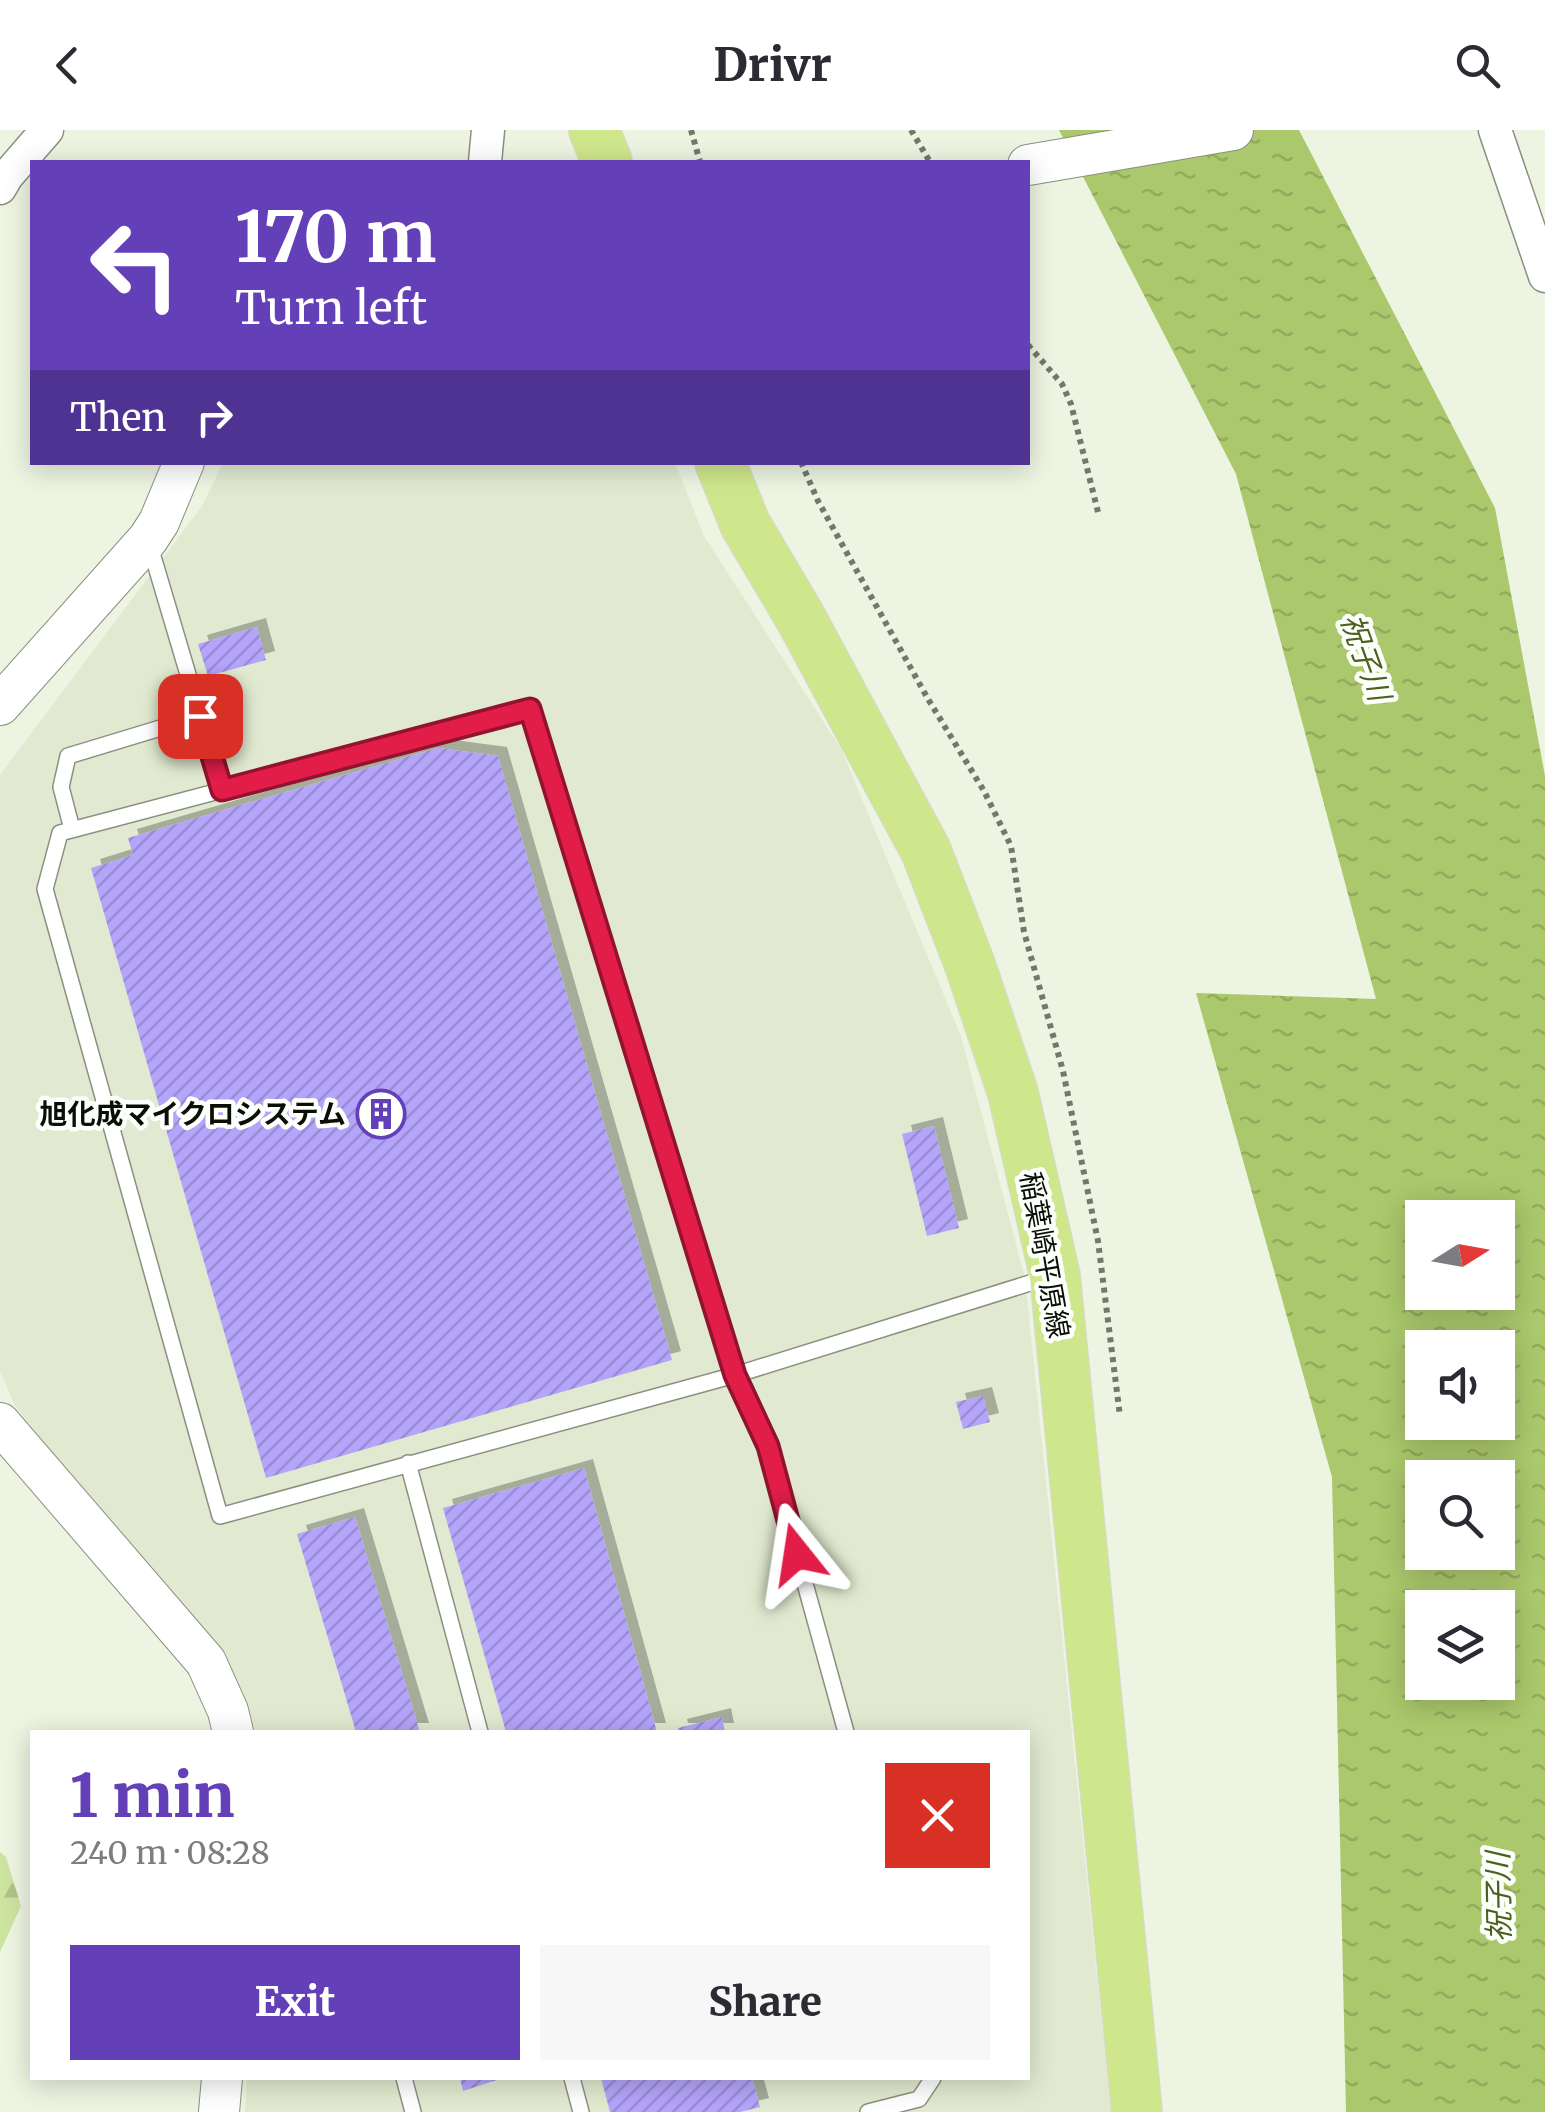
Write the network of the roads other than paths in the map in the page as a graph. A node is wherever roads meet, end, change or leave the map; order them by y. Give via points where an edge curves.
1 (47, 130) edge
2 (488, 130) edge
3 (594, 130) edge
4 (1233, 130) edge
5 (1495, 130) edge
6 (485, 160) edge
7 (606, 160) edge
8 (1030, 165) edge
9 (0, 188) edge
10 (1545, 276) edge
11 (721, 465) edge
12 (175, 471) edge
13 (148, 539) junction
14 (0, 706) edge
15 (200, 716) junction
16 (222, 790) junction
17 (72, 829) junction
18 (1055, 1276) junction
19 (735, 1375) junction
20 (0, 1423) edge
21 (408, 1463) junction
22 (232, 1730) edge
23 (479, 1730) edge
24 (845, 1730) edge
25 (222, 2080) edge
26 (405, 2080) edge
27 (573, 2080) edge
28 (932, 2080) edge
29 (219, 2112) edge
30 (413, 2112) edge
31 (581, 2112) edge
32 (868, 2112) edge
33 (1137, 2112) edge

1 - 9 street
2 - 6 street
3 - 7 main road
4 - 8 street
5 - 10 street
11 - 18 main road, 稲葉崎平原線 via 746,524 926,851 1013,1093
12 - 13 street
13 - 14 street
13 - 15 lane
15 - 16 lane
15 - 17 lane via 68,756 61,787
16 - 17 lane
16 - 19 lane via 530,709
17 - 21 lane via 60,832 46,890 220,1516
18 - 19 lane
18 - 33 main road, 稲葉崎平原線
19 - 21 lane
19 - 24 lane via 768,1446
20 - 22 street via 206,1662
21 - 23 lane
25 - 29 street
26 - 30 lane
27 - 31 lane
28 - 32 lane via 919,2099

